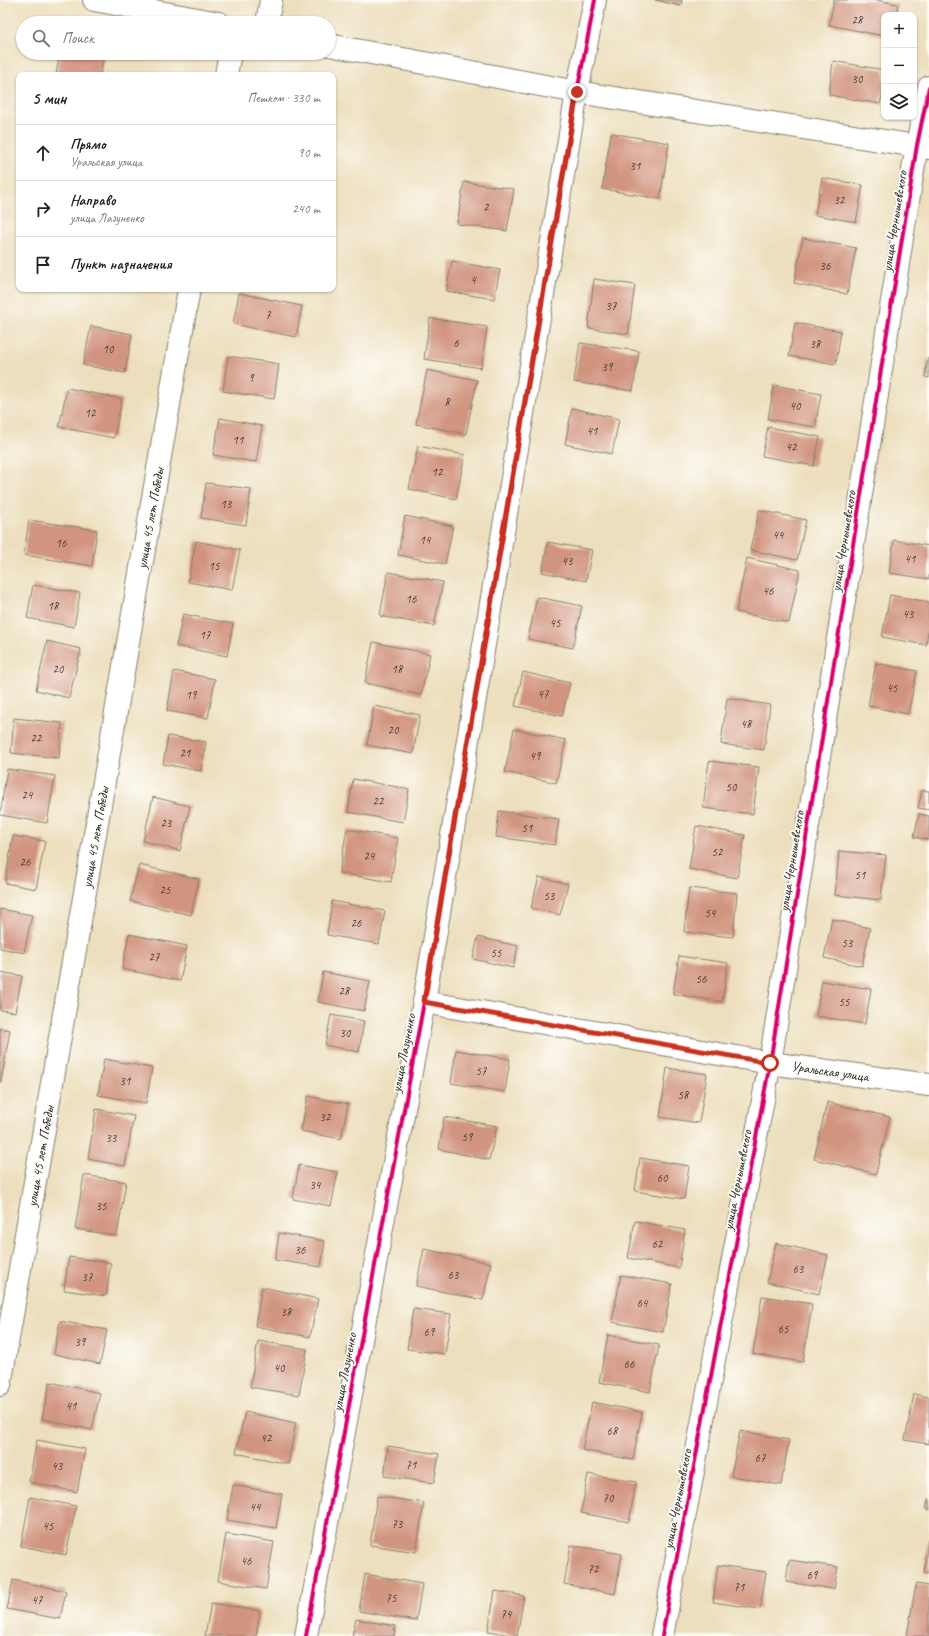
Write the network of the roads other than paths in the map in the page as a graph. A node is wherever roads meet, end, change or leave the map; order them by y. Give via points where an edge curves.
1 (94, 0) edge
2 (271, 0) edge
3 (595, 0) edge
4 (182, 16) edge
5 (268, 16) edge
6 (336, 46) edge
7 (229, 60) edge
8 (227, 72) edge
9 (929, 87) edge
10 (577, 92) junction
11 (923, 146) edge
12 (188, 292) edge
13 (424, 1002) junction
14 (770, 1063) junction
15 (929, 1084) edge
16 (0, 1385) edge
17 (306, 1636) edge
18 (662, 1636) edge

1 - 4 street
2 - 5 street
3 - 10 street, улица Лазуненко
6 - 10 street
7 - 8 street
9 - 11 street, улица Чернышевского
10 - 11 street
10 - 13 street, улица Лазуненко
11 - 14 street, улица Чернышевского
12 - 16 street, улица 45 лет Победы
13 - 14 street, Уральская улица
13 - 17 street, улица Лазуненко
14 - 15 street, Уральская улица
14 - 18 street, улица Чернышевского

